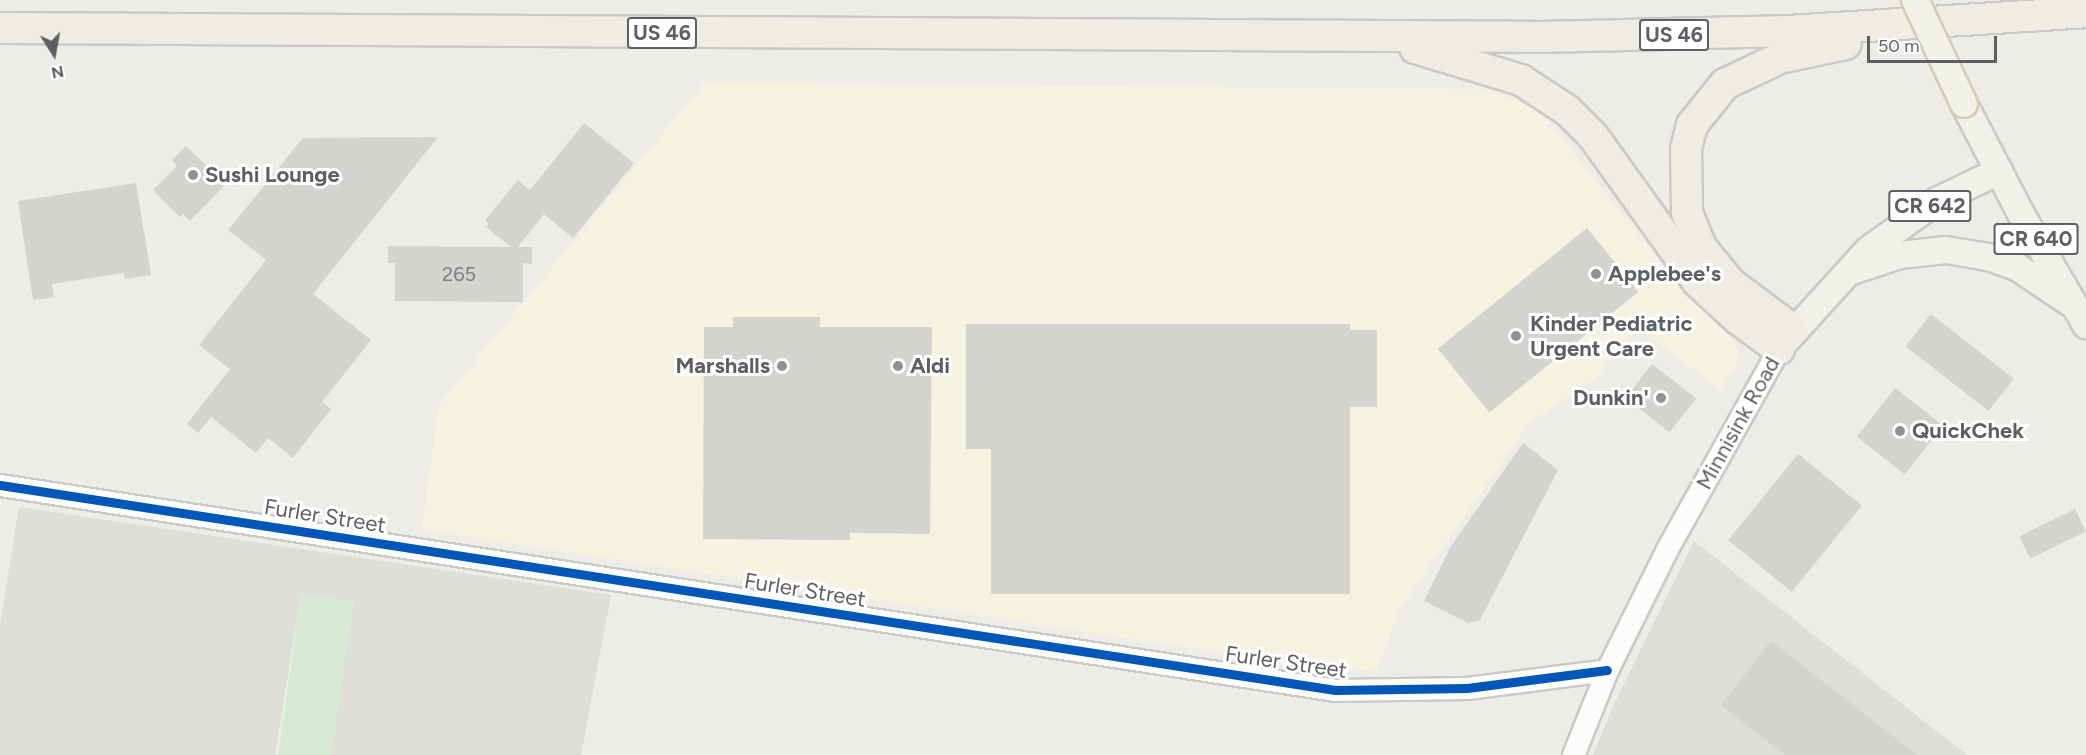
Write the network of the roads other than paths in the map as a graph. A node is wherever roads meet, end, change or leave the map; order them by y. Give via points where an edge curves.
1 (1915, 0) edge
2 (2086, 12) edge
3 (1972, 22) junction
4 (0, 28) edge
5 (1375, 37) junction
6 (1998, 171) junction
7 (1846, 273) junction
8 (2080, 315) edge
9 (1786, 339) junction
10 (0, 485) edge
11 (1607, 670) junction
12 (1573, 755) edge

1 - 6 main road, CR 640, bridge
2 - 3 highway, US 46
3 - 5 highway, US 46 via 1665,35
3 - 9 highway via 1805,51 1757,66 1725,84 1692,125 1684,176 1692,231 1713,266
4 - 5 highway, US 46
5 - 9 highway via 1505,73 1568,111 1593,136 1698,282 1738,319
6 - 7 main road, Minnisink Road / CR 642 via 1897,227
6 - 8 main road, CR 640
7 - 8 main road via 1900,255 1956,252 2017,267
7 - 9 main road, Minnisink Road / CR 642
9 - 11 street, Minnisink Road / CR 642 via 1668,549
10 - 11 street, Furler Street via 1335,690 1470,687
11 - 12 street, Minnisink Road / CR 642

